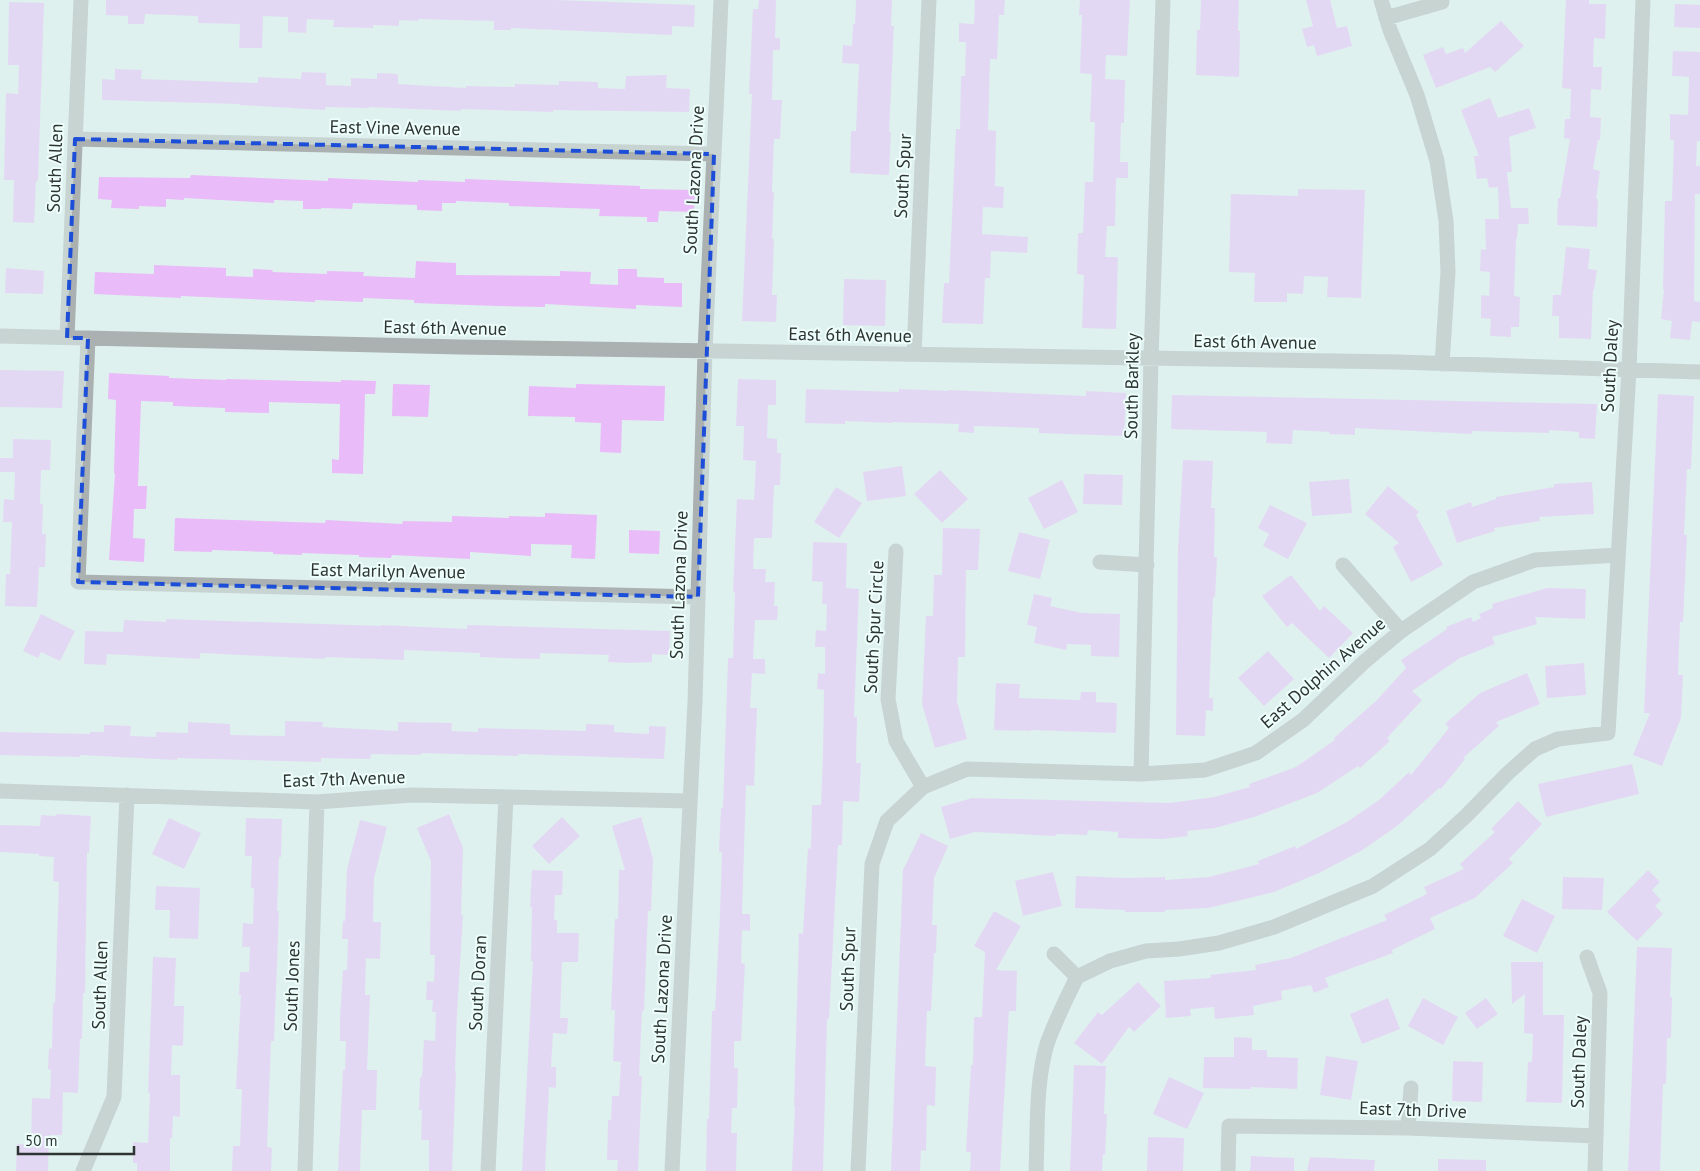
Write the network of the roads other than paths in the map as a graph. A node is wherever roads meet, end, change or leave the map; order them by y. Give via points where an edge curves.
1 (81, 0) edge
2 (721, 0) edge
3 (929, 0) edge
4 (1163, 0) edge
5 (1381, 0) edge
6 (1643, 0) edge
7 (1442, 2) dead end
8 (1386, 18) junction
9 (75, 139) junction
10 (714, 154) junction
11 (0, 336) edge
12 (67, 338) junction
13 (88, 338) junction
14 (705, 351) junction
15 (914, 354) junction
16 (1151, 359) junction
17 (1442, 364) junction
18 (1629, 370) junction
19 (1700, 372) edge
20 (896, 551) dead end
21 (1618, 554) junction
22 (1100, 562) dead end
23 (1147, 565) junction
24 (1343, 565) dead end
25 (698, 597) junction
26 (1401, 631) junction
27 (1141, 774) junction
28 (923, 787) junction
29 (0, 791) edge
30 (127, 795) junction
31 (506, 797) junction
32 (689, 801) junction
33 (317, 802) junction
34 (1054, 954) dead end
35 (1587, 957) dead end
36 (1077, 977) junction
37 (1411, 1088) dead end
38 (1408, 1128) junction
39 (1596, 1136) junction
40 (83, 1171) edge
41 (305, 1171) edge
42 (488, 1171) edge
43 (672, 1171) edge
44 (858, 1171) edge
45 (1036, 1171) edge
46 (1228, 1171) edge
47 (1595, 1171) edge

1 - 9 street, South Allen
2 - 10 street, South Lazona Drive
3 - 15 street, South Spur
4 - 16 street, South Barkley
5 - 8 street
6 - 18 street, South Daley
7 - 8 street
8 - 17 street via 1417,95 1440,178 1448,272
9 - 10 street, East Vine Avenue
9 - 12 street, South Allen
10 - 14 street, South Lazona Drive
11 - 12 street, East 6th Avenue
12 - 13 street, East 6th Avenue
13 - 14 street, East 6th Avenue
13 - 25 street, East Marilyn Avenue via 78,582
14 - 15 street, East 6th Avenue
14 - 25 street, South Lazona Drive
15 - 16 street, East 6th Avenue
16 - 17 street, East 6th Avenue
16 - 23 street, South Barkley
17 - 18 street, East 6th Avenue
18 - 19 street, East 6th Avenue
18 - 21 street, South Daley
20 - 28 street, South Spur Circle via 888,699 896,741
21 - 26 street, East Dolphin Avenue via 1535,560 1473,582
21 - 36 street, South Daley via 1608,733 1558,740 1534,749 1430,849 1374,886 1274,927 1218,943 1146,950 1110,961
22 - 23 street
23 - 27 street, South Barkley
24 - 26 street
25 - 32 street, South Lazona Drive
26 - 27 street, East Dolphin Avenue via 1303,720 1256,753 1205,770
27 - 28 street, East Dolphin Avenue via 967,769
28 - 44 street, South Spur via 887,821 872,864
29 - 30 street, East 7th Avenue
30 - 33 street, East 7th Avenue
30 - 40 street, South Allen via 114,1097
31 - 32 street, East 7th Avenue
31 - 33 street, East 7th Avenue via 412,795
31 - 42 street, South Doran
32 - 43 street, South Lazona Drive
33 - 41 street, South Jones
34 - 36 street
35 - 39 street, South Daley via 1600,993
36 - 45 street via 1047,1046 1040,1085
37 - 38 street
38 - 39 street, East 7th Drive
38 - 46 street, East 7th Drive via 1229,1126
39 - 47 street, South Daley

